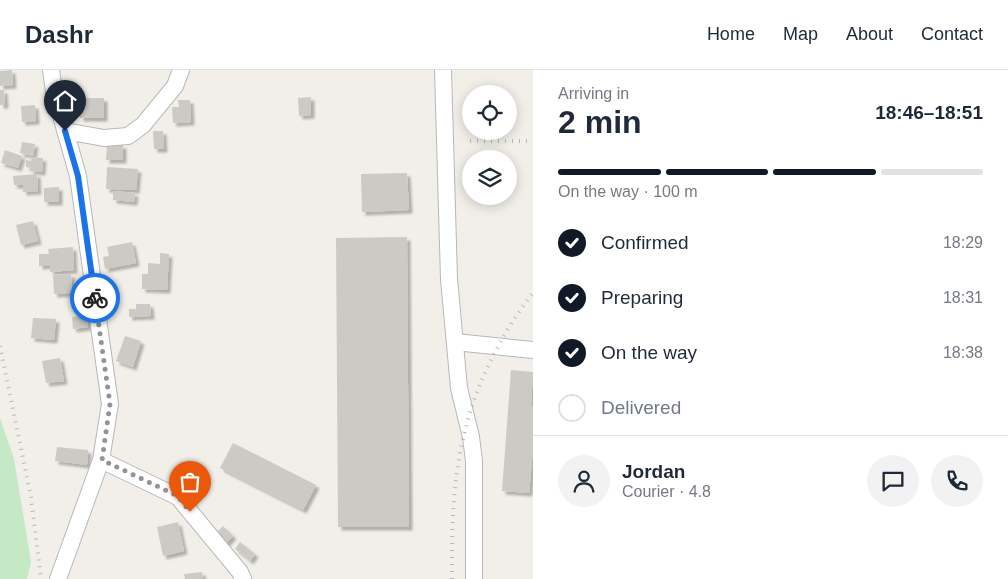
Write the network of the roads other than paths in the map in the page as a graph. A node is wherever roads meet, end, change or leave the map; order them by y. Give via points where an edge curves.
1 (51, 70) edge
2 (181, 70) edge
3 (443, 70) edge
4 (65, 131) junction
5 (455, 342) junction
6 (533, 350) edge
7 (102, 460) junction
8 (58, 579) edge
9 (243, 579) edge
10 (474, 579) edge

1 - 4 street
2 - 4 street via 175,86 143,125 128,136 104,138
3 - 5 street via 449,280
4 - 7 street via 78,176 110,404
5 - 6 street
5 - 10 street via 458,388 471,436 474,462
7 - 8 street
7 - 9 street via 178,496

